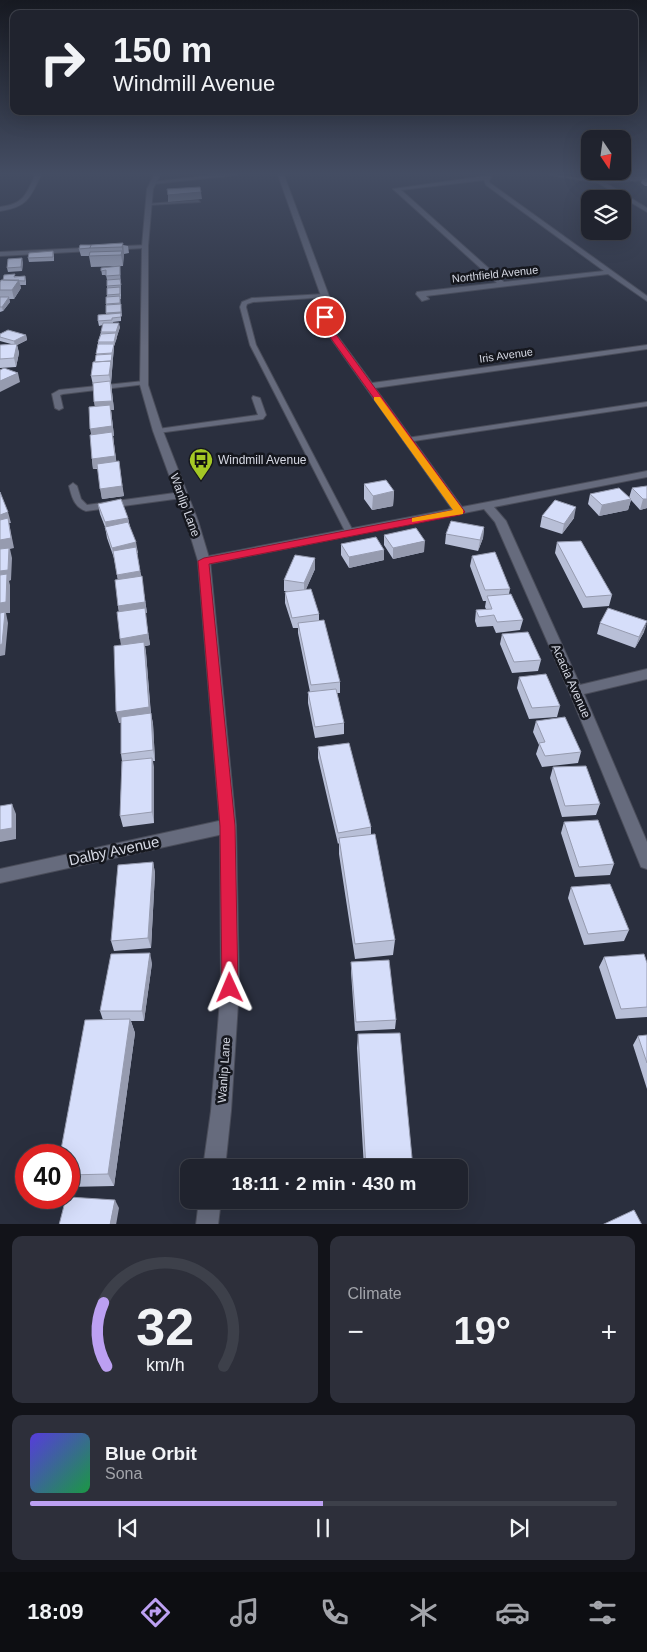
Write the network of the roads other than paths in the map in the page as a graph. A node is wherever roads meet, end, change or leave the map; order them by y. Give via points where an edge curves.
1 (146, 232) edge
2 (302, 232) edge
3 (444, 232) edge
4 (555, 232) edge
5 (145, 246) junction
6 (0, 254) edge
7 (611, 272) junction
8 (503, 285) junction
9 (326, 296) junction
10 (425, 299) dead end
11 (647, 299) edge
12 (647, 347) edge
13 (144, 383) junction
14 (368, 386) junction
15 (256, 398) dead end
16 (647, 404) edge
17 (59, 408) dead end
18 (158, 431) junction
19 (407, 440) junction
20 (647, 474) edge
21 (73, 486) dead end
22 (182, 495) junction
23 (486, 506) junction
24 (460, 512) junction
25 (350, 533) junction
26 (204, 561) junction
27 (647, 674) edge
28 (576, 691) junction
29 (228, 826) junction
30 (647, 862) edge
31 (0, 876) edge
32 (215, 1159) edge
33 (209, 1209) edge
34 (207, 1224) edge

1 - 5 street, Wanlip Lane
2 - 9 street
3 - 8 street
4 - 7 street
5 - 6 street
5 - 13 street, Wanlip Lane
7 - 8 street, Northfield Avenue
7 - 11 street
8 - 10 street, Northfield Avenue via 420,294
9 - 14 street via 328,330
9 - 25 lane via 252,300 244,303 243,307 254,346
12 - 14 street, Iris Avenue
13 - 17 lane via 62,392 56,394
13 - 18 street, Wanlip Lane
14 - 19 street
15 - 18 lane via 260,417
16 - 19 lane
18 - 22 street, Wanlip Lane
19 - 24 street
20 - 23 street
21 - 22 lane via 77,502 86,508
22 - 26 street, Wanlip Lane
23 - 24 street
23 - 28 street, Acacia Avenue via 500,521
24 - 25 street
25 - 26 street
26 - 29 street, Wanlip Lane
27 - 28 street
28 - 30 street, Acacia Avenue
29 - 31 street, Dalby Avenue
29 - 32 street, Wanlip Lane via 230,988
33 - 34 street

